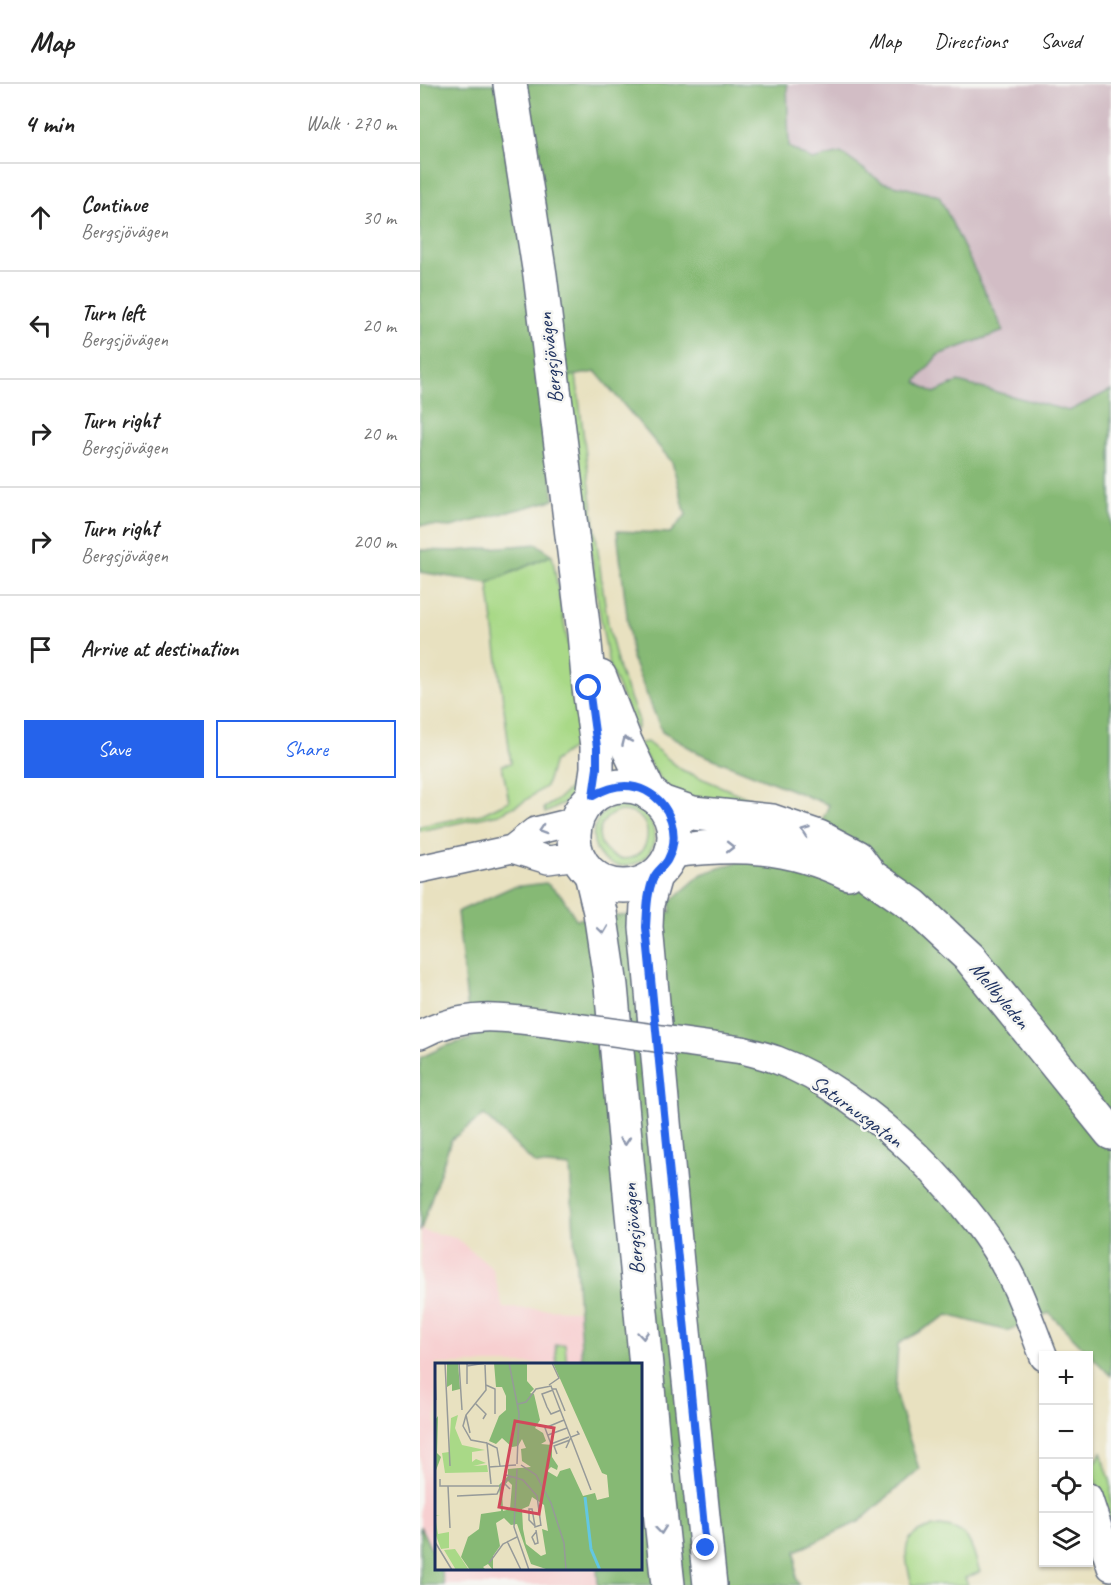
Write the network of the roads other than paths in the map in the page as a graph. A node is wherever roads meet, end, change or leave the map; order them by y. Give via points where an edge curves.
1 (510, 84) edge
2 (584, 633) junction
3 (656, 798) junction
4 (584, 808) junction
5 (512, 849) junction
6 (663, 863) junction
7 (584, 865) junction
8 (420, 869) edge
9 (870, 876) junction
10 (420, 1035) edge
11 (1111, 1133) edge
12 (1042, 1351) edge
13 (1093, 1510) edge
14 (1111, 1567) edge
15 (668, 1585) edge
16 (710, 1585) edge

1 - 2 main road, Bergsjövägen via 540,275
3 -> 2 main road, Bergsjövägen via 621,731
2 - 4 main road, Bergsjövägen via 597,747 597,768
3 - 4 main road via 636,787 621,786 606,789
3 - 6 main road, Bergsjövägen via 670,817 674,834
9 -> 3 main road, Mellbyleden via 857,857 803,831 772,822 693,813
4 -> 5 street via 535,831
4 - 7 main road, Bergsjövägen via 573,838
5 - 7 street
5 - 8 street
6 - 7 main road via 641,883 626,886 611,885
6 -> 9 main road, Mellbyleden via 725,846 762,847
6 - 16 main road, Bergsjövägen via 647,904 646,927
7 -> 15 main road, Bergsjövägen via 600,912 611,986
9 - 11 main road, Mellbyleden via 913,905 970,958
10 - 12 street, Saturnusgatan, bridge via 453,1021 500,1017 742,1050 777,1060 813,1078 852,1102 909,1148 947,1188 985,1235 1016,1288
13 - 14 street

